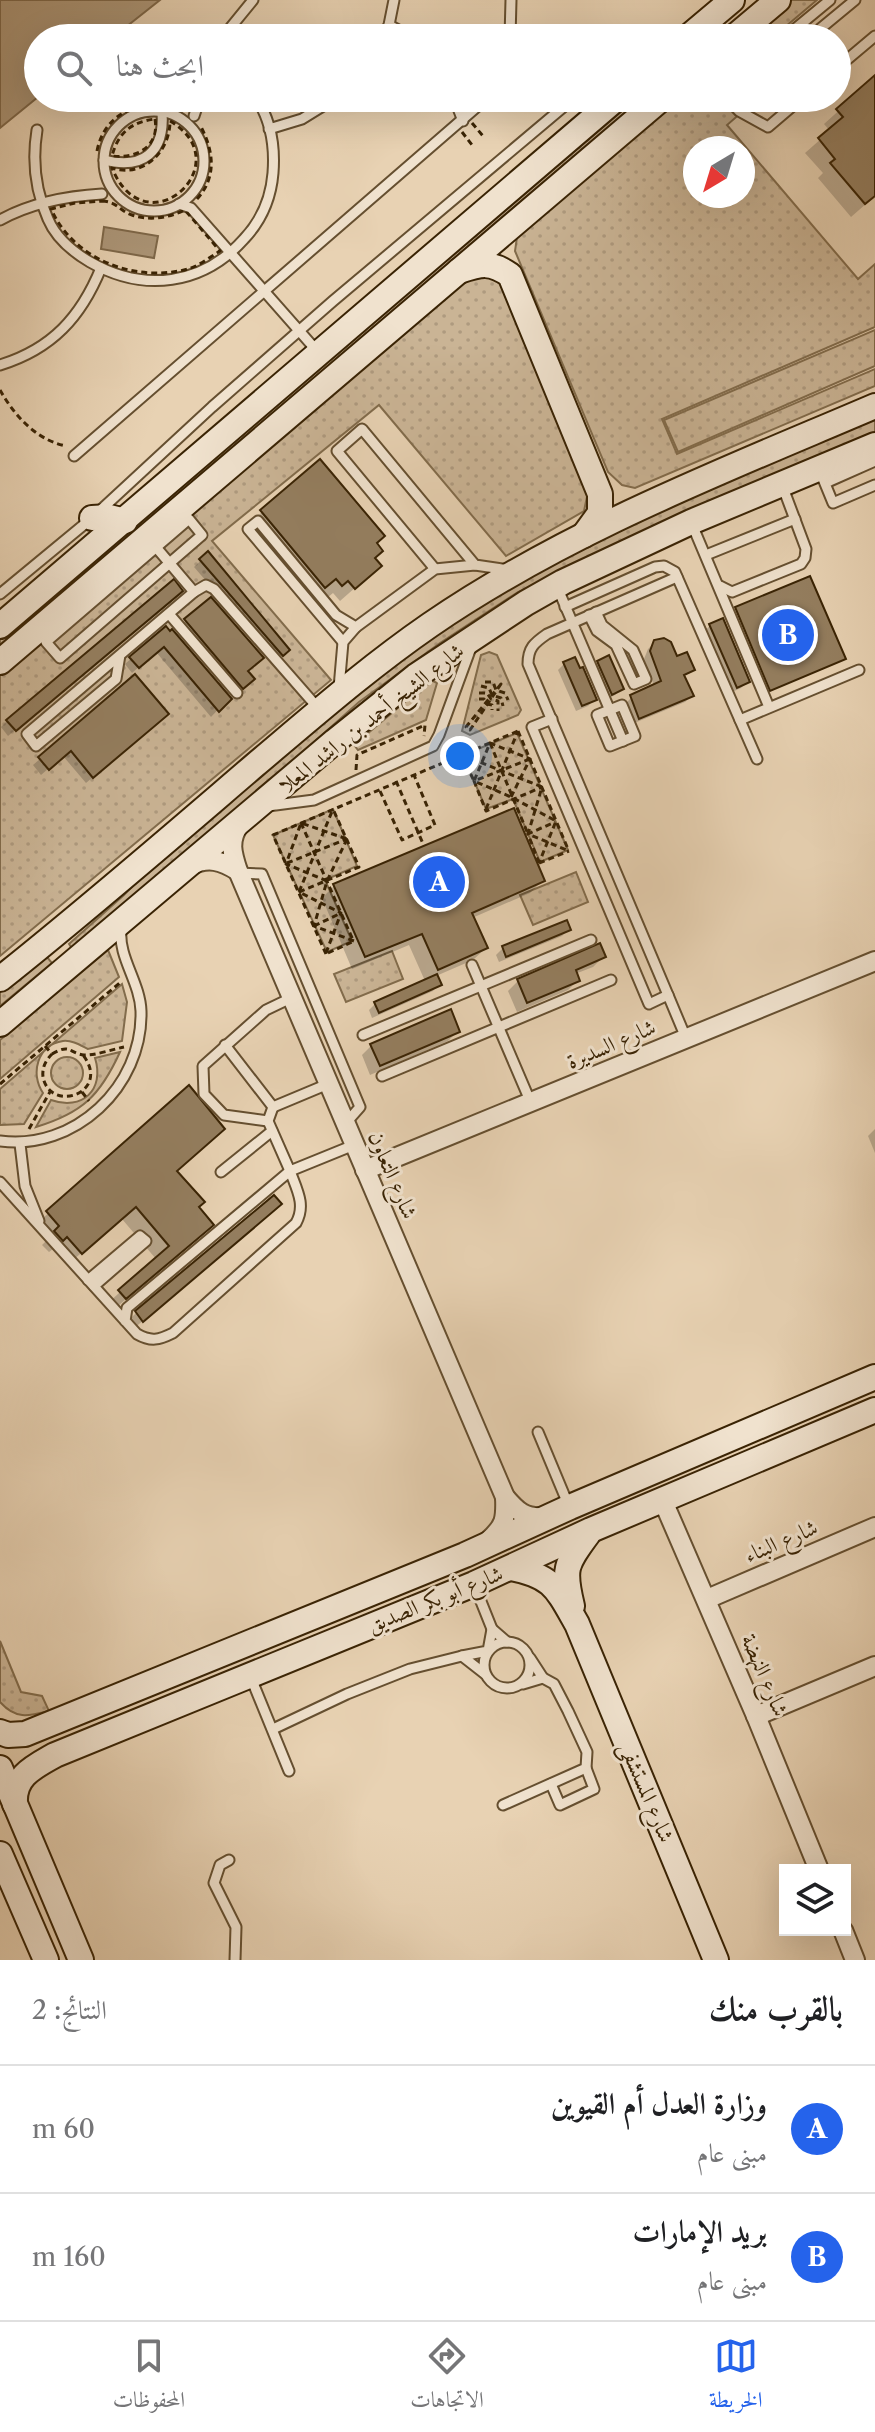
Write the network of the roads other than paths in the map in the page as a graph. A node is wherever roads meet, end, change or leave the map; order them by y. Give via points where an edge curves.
1 (253, 0) edge
2 (394, 0) edge
3 (511, 0) edge
4 (778, 0) edge
5 (830, 0) edge
6 (855, 0) edge
7 (729, 1) edge
8 (233, 24) edge
9 (389, 24) edge
10 (511, 24) edge
11 (703, 24) edge
12 (750, 24) edge
13 (801, 24) edge
14 (826, 24) edge
15 (875, 36) edge
16 (851, 56) edge
17 (143, 112) edge
18 (162, 112) edge
19 (169, 112) edge
20 (199, 112) edge
21 (264, 112) edge
22 (313, 112) edge
23 (459, 112) edge
24 (472, 112) edge
25 (557, 112) edge
26 (596, 112) edge
27 (646, 112) edge
28 (741, 112) edge
29 (786, 112) edge
30 (198, 117) junction
31 (180, 118) junction
32 (463, 121) junction
33 (269, 129) junction
34 (37, 130) dead end
35 (195, 134) junction
36 (100, 158) junction
37 (113, 182) junction
38 (120, 196) junction
39 (102, 198) junction
40 (192, 201) junction
41 (43, 203) junction
42 (0, 220) edge
43 (519, 220) junction
44 (231, 254) junction
45 (101, 268) junction
46 (457, 272) junction
47 (265, 291) junction
48 (299, 330) junction
49 (319, 353) junction
50 (0, 365) edge
51 (875, 406) edge
52 (875, 445) edge
53 (73, 452) road end
54 (875, 461) edge
55 (822, 468) junction
56 (781, 485) junction
57 (875, 485) edge
58 (644, 507) junction
59 (92, 518) junction
60 (795, 519) junction
61 (125, 521) junction
62 (691, 522) junction
63 (584, 535) junction
64 (152, 542) junction
65 (706, 555) junction
66 (170, 563) junction
67 (475, 565) junction
68 (435, 569) junction
69 (516, 572) junction
70 (677, 577) junction
71 (718, 584) junction
72 (194, 592) junction
73 (0, 594) edge
74 (564, 595) junction
75 (593, 613) junction
76 (169, 614) junction
77 (572, 622) junction
78 (0, 626) edge
79 (356, 627) junction
80 (475, 637) junction
81 (343, 642) junction
82 (120, 655) junction
83 (0, 662) edge
84 (859, 670) dead end
85 (237, 693) dead end
86 (330, 703) junction
87 (769, 707) junction
88 (609, 710) junction
89 (552, 719) junction
90 (740, 720) junction
91 (757, 759) dead end
92 (249, 814) junction
93 (168, 840) junction
94 (184, 869) junction
95 (238, 872) junction
96 (126, 917) junction
97 (591, 940) dead end
98 (76, 960) junction
99 (875, 961) edge
100 (472, 965) dead end
101 (0, 979) edge
102 (611, 980) dead end
103 (480, 985) junction
104 (668, 995) junction
105 (291, 998) junction
106 (0, 1024) edge
107 (498, 1026) junction
108 (363, 1035) dead end
109 (686, 1038) junction
110 (225, 1045) junction
111 (382, 1076) dead end
112 (328, 1084) junction
113 (531, 1103) junction
114 (273, 1107) junction
115 (345, 1124) junction
116 (270, 1126) junction
117 (0, 1141) edge
118 (20, 1144) junction
119 (354, 1145) junction
120 (365, 1170) junction
121 (290, 1171) junction
122 (221, 1172) dead end
123 (0, 1182) edge
124 (42, 1228) junction
125 (91, 1283) junction
126 (125, 1321) junction
127 (875, 1377) edge
128 (875, 1410) edge
129 (538, 1432) dead end
130 (505, 1497) junction
131 (663, 1501) junction
132 (564, 1510) junction
133 (875, 1527) edge
134 (591, 1530) junction
135 (447, 1562) junction
136 (511, 1568) junction
137 (474, 1584) junction
138 (707, 1599) junction
139 (577, 1624) junction
140 (492, 1629) junction
141 (507, 1642) junction
142 (328, 1643) junction
143 (488, 1651) junction
144 (462, 1656) junction
145 (530, 1658) junction
146 (875, 1666) edge
147 (485, 1674) junction
148 (250, 1675) junction
149 (543, 1678) junction
150 (520, 1685) junction
151 (756, 1716) junction
152 (273, 1729) junction
153 (0, 1732) edge
154 (0, 1768) edge
155 (586, 1768) junction
156 (289, 1771) dead end
157 (551, 1784) junction
158 (15, 1804) junction
159 (503, 1805) dead end
160 (0, 1854) edge
161 (229, 1860) dead end
162 (817, 1864) edge
163 (845, 1936) edge
164 (46, 1960) edge
165 (81, 1960) edge
166 (235, 1960) edge
167 (716, 1960) edge
168 (855, 1960) edge

1 - 8 lane
2 - 9 lane
3 - 10 lane
4 - 12 street
5 - 13 lane
6 - 14 lane
7 - 11 street
15 - 16 lane
17 - 36 lane via 122,122
18 - 36 lane via 163,128 151,154 121,164
19 - 31 lane
20 - 30 lane
21 - 33 lane
22 - 33 lane
23 - 32 lane
24 - 32 lane
25 - 48 lane
26 - 49 street
27 - 43 street
28 - 29 lane via 768,127
30 - 31 lane
30 - 35 lane
31 - 35 lane
32 - 47 lane
33 - 44 lane via 275,149 272,188 257,225
34 - 41 lane via 33,155
35 - 40 lane via 204,156
36 - 37 lane
37 - 38 lane
37 - 39 lane
38 - 39 lane
38 - 40 lane via 134,207 152,211
39 - 41 lane via 74,196
40 - 44 lane
41 - 42 lane
41 - 45 lane via 63,242
43 - 46 street
43 - 58 street via 506,248 609,493 619,502
44 - 45 lane via 193,276 150,282
44 - 47 lane
45 - 50 lane via 68,325 30,354
46 - 63 street via 480,264 510,275 600,494 600,513
46 - 64 street
47 - 48 lane
47 - 53 lane
48 - 49 lane
48 - 59 lane
49 - 61 street
51 - 58 street, شارع الشيخ أحمد بن راشد المعلا
52 - 55 street, شارع الشيخ أحمد بن راشد المعلا
54 - 55 lane via 830,481
55 - 56 street, شارع الشيخ أحمد بن راشد المعلا
55 - 57 lane via 833,503
56 - 60 lane
56 - 62 street, شارع الشيخ أحمد بن راشد المعلا
58 - 63 street, شارع الشيخ أحمد بن راشد المعلا
59 - 61 street
59 - 73 lane
60 - 65 lane
60 - 71 lane via 806,549 801,564 732,592
61 - 78 street
62 - 65 lane
62 - 74 street, شارع الشيخ أحمد بن راشد المعلا
63 - 69 street, شارع الشيخ أحمد بن راشد المعلا
64 - 66 lane
64 - 66 lane via 189,519 196,527 202,535
64 - 66 lane via 46,642 60,658
64 - 83 street
65 - 71 lane
66 - 72 lane
67 - 68 lane
67 - 68 lane via 362,429 337,451
67 - 69 lane
68 - 79 lane
69 - 86 street, شارع الشيخ أحمد بن راشد المعلا via 429,626
70 - 74 lane via 664,566 655,567
70 - 75 lane
70 - 90 lane
71 - 87 lane
72 - 76 lane
72 - 86 lane via 206,585 214,589
74 - 77 lane
74 - 80 street, شارع الشيخ أحمد بن راشد المعلا via 526,603
75 - 75 lane via 597,631 616,645 634,684 646,679 633,650
75 - 77 lane
76 - 82 lane
76 - 85 lane
77 - 88 lane
77 - 89 lane via 547,634 528,652 528,664
79 - 81 lane
79 - 81 lane via 336,615 258,521 248,529
80 - 92 street, شارع الشيخ أحمد بن راشد المعلا via 416,676
80 - 92 lane via 433,746 314,800
81 - 86 lane
82 - 82 lane via 116,679 36,746 27,734
84 - 87 lane
86 - 93 street, شارع الشيخ أحمد بن راشد المعلا
87 - 90 lane
88 - 88 lane via 597,715 610,746 635,736 622,705
89 - 104 lane
89 - 104 lane via 532,727 538,742 649,1004
90 - 91 lane
92 - 94 street, شارع الشيخ أحمد بن راشد المعلا
92 - 95 street, شارع التعاون via 231,842
93 - 98 street via 119,892 63,939 59,949
93 - 101 street, شارع الشيخ أحمد بن راشد المعلا
94 - 95 street via 211,860
94 - 96 street, شارع الشيخ أحمد بن راشد المعلا
95 - 105 street, شارع التعاون
95 - 115 lane via 262,874 360,1107
96 - 98 street, شارع الشيخ أحمد بن راشد المعلا
96 - 118 lane via 119,944 139,991 141,1013 130,1067 98,1111 72,1129
97 - 103 lane
98 - 106 street, شارع الشيخ أحمد بن راشد المعلا
99 - 109 street, شارع السديرة
100 - 103 lane
102 - 107 lane
103 - 107 lane
103 - 108 lane
104 - 109 lane
105 - 110 lane via 266,1010
105 - 112 street, شارع التعاون
107 - 111 lane
107 - 113 lane
109 - 113 street, شارع السديرة
110 - 114 lane
110 - 116 lane via 203,1066 204,1094 224,1115
112 - 114 lane
112 - 115 street, شارع التعاون
113 - 120 street, شارع السديرة
114 - 116 lane
115 - 119 street, شارع التعاون
116 - 121 lane
116 - 122 lane
117 - 118 lane
118 - 124 lane via 25,1186
119 - 120 street, شارع التعاون
119 - 121 lane
120 - 130 street, شارع التعاون
121 - 126 lane via 127,1308
121 - 126 lane via 302,1203 296,1223 173,1333 149,1340
123 - 124 lane
124 - 125 lane
125 - 125 lane via 140,1236 146,1241
125 - 126 lane
127 - 132 street, شارع أبو بكر الصديق
128 - 131 street, شارع أبو بكر الصديق
129 - 132 lane
130 - 132 street via 527,1517
130 - 135 street via 506,1518 499,1532
131 - 134 street, شارع أبو بكر الصديق
131 - 138 street, شارع النهضة
132 - 135 street, شارع أبو بكر الصديق
133 - 138 street, شارع البناء
134 - 136 street, شارع أبو بكر الصديق
134 - 139 street, شارع المستشفى via 565,1573
135 - 142 street via 303,1637 306,1645
135 - 153 street, شارع أبو بكر الصديق via 25,1734
136 - 137 street, شارع أبو بكر الصديق
136 - 139 street, شارع المستشفى via 543,1577
137 - 140 lane
137 - 142 street, شارع أبو بكر الصديق
138 - 151 street, شارع النهضة
139 - 167 street, شارع المستشفى
140 - 141 lane
140 - 143 lane
141 - 143 lane
141 - 145 lane via 521,1646
142 - 148 street, شارع أبو بكر الصديق
143 - 144 lane
143 - 147 lane
144 - 147 lane
144 - 152 lane via 410,1669
145 - 149 lane
145 - 150 lane via 529,1673
146 - 151 street
147 - 150 lane via 496,1686
148 - 152 lane
148 - 158 street, شارع أبو بكر الصديق via 55,1755 23,1776
149 - 150 lane
149 - 155 lane via 554,1684 568,1711 587,1752
151 - 162 street, شارع النهضة
152 - 156 lane
154 - 158 street
155 - 157 lane
155 - 157 lane via 594,1789 560,1805
157 - 159 lane
158 - 165 street
160 - 164 street
161 - 166 lane via 220,1865 214,1883 236,1927
163 - 168 street

